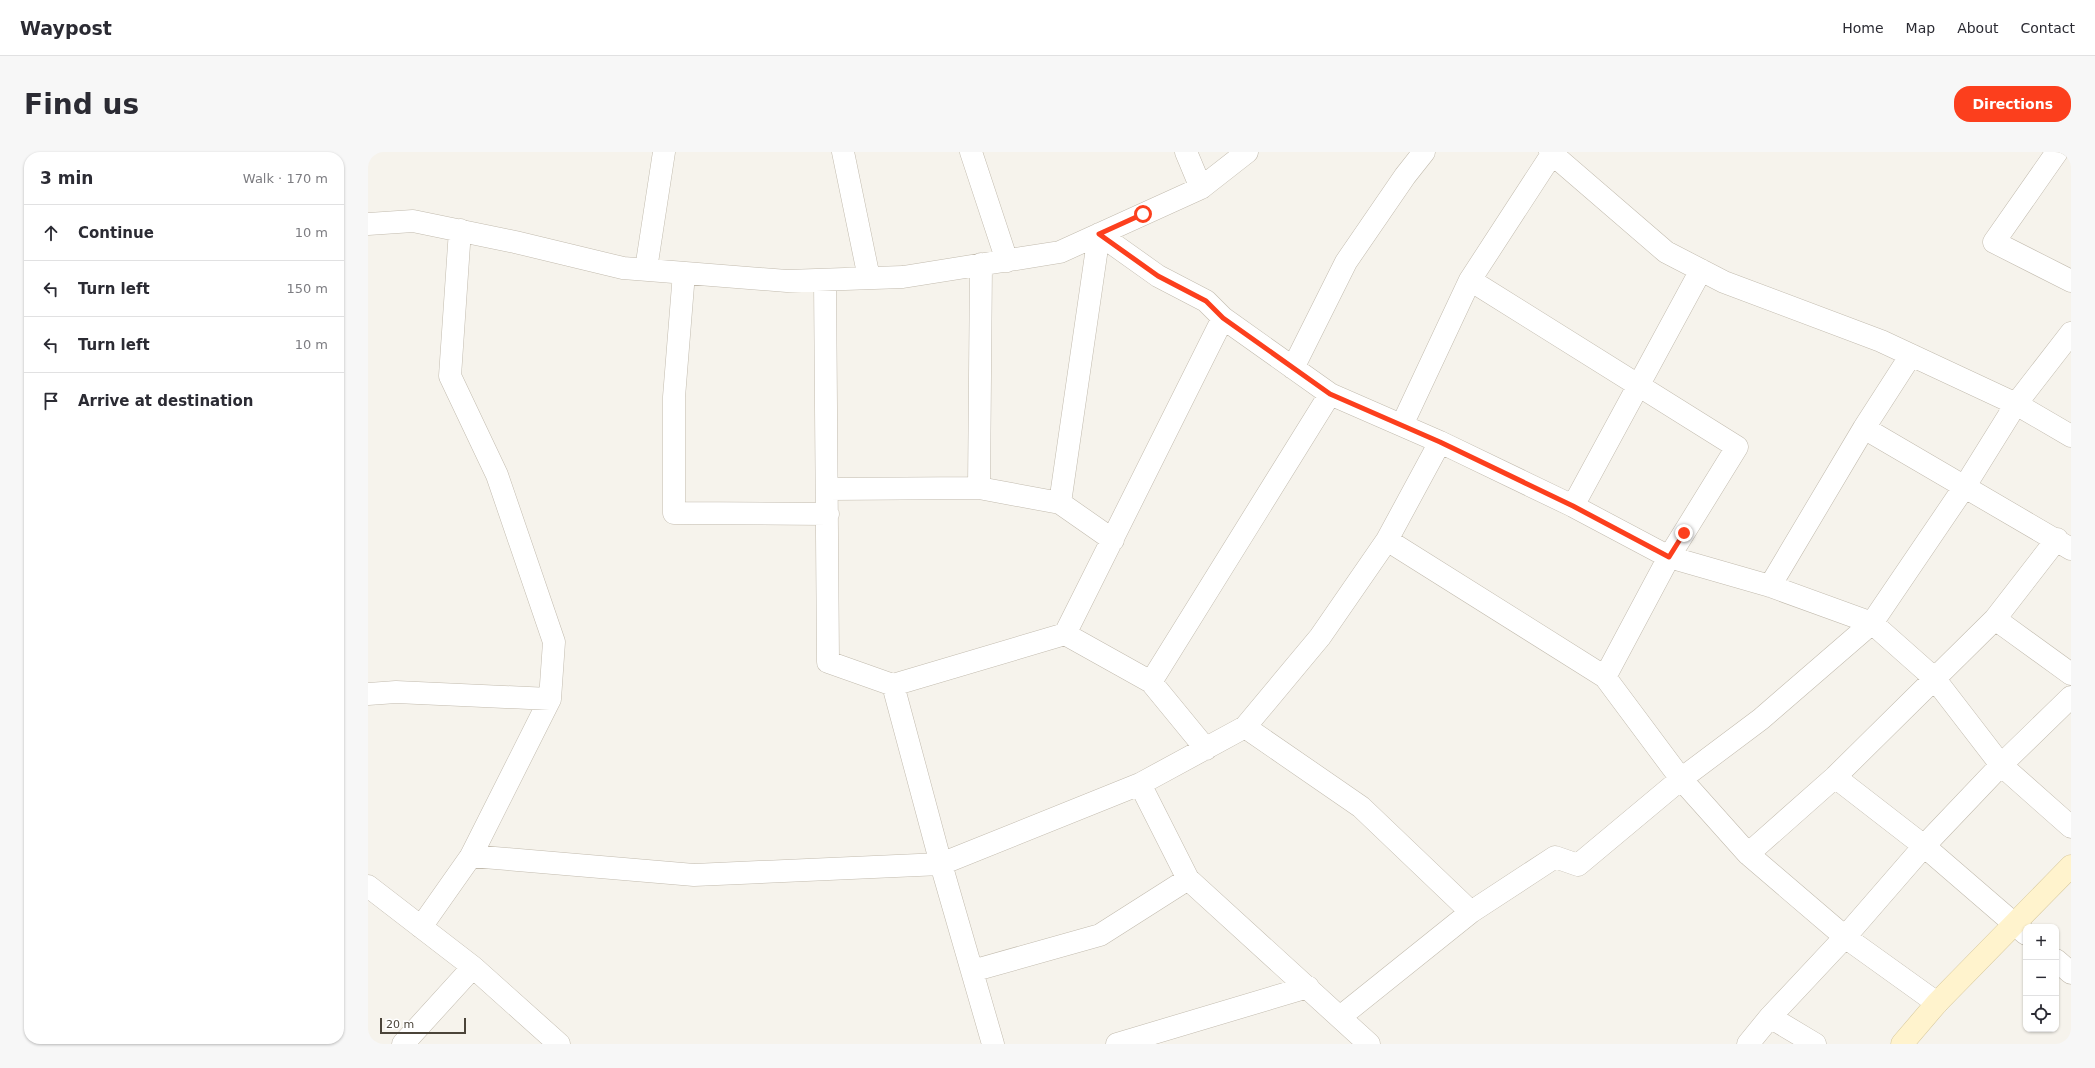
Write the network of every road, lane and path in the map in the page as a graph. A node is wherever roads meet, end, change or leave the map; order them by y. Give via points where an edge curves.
1 (664, 152) edge
2 (843, 152) edge
3 (971, 152) edge
4 (1186, 152) edge
5 (1247, 152) edge
6 (1424, 152) edge
7 (2056, 152) edge
8 (1551, 153) edge
9 (1201, 188) junction
10 (368, 224) edge
11 (460, 230) junction
12 (1099, 234) junction
13 (1006, 261) junction
14 (980, 264) junction
15 (646, 269) junction
16 (1701, 270) junction
17 (684, 272) junction
18 (868, 278) junction
19 (825, 280) junction
20 (1470, 280) junction
21 (2071, 281) edge
22 (1223, 318) junction
23 (2071, 333) edge
24 (1911, 355) junction
25 (1293, 368) junction
26 (1639, 385) junction
27 (1330, 394) junction
28 (2016, 404) junction
29 (1402, 425) junction
30 (1864, 428) junction
31 (2071, 436) edge
32 (1440, 442) junction
33 (1965, 486) junction
34 (979, 488) junction
35 (828, 489) junction
36 (1060, 503) junction
37 (1573, 506) junction
38 (828, 514) junction
39 (1113, 540) junction
40 (1387, 540) junction
41 (2064, 544) edge
42 (1669, 557) junction
43 (1770, 586) junction
44 (1995, 618) junction
45 (1872, 623) junction
46 (1065, 634) junction
47 (2071, 674) edge
48 (1604, 677) junction
49 (1934, 678) junction
50 (1151, 682) junction
51 (893, 686) junction
52 (368, 694) edge
53 (2071, 697) edge
54 (550, 699) junction
55 (1245, 728) junction
56 (1206, 748) junction
57 (2001, 765) junction
58 (1835, 777) junction
59 (1681, 779) junction
60 (1140, 784) junction
61 (2071, 827) edge
62 (1924, 846) junction
63 (1748, 854) junction
64 (471, 856) junction
65 (941, 864) junction
66 (2071, 866) edge
67 (1188, 879) junction
68 (368, 886) edge
69 (1471, 912) junction
70 (421, 927) junction
71 (2020, 929) edge
72 (1845, 937) junction
73 (2059, 963) edge
74 (473, 967) junction
75 (972, 971) junction
76 (2071, 973) edge
77 (1308, 987) junction
78 (1937, 1003) junction
79 (1340, 1017) junction
80 (1770, 1017) junction
81 (403, 1044) edge
82 (559, 1044) edge
83 (993, 1044) edge
84 (1117, 1044) edge
85 (1369, 1044) edge
86 (1748, 1044) edge
87 (1814, 1044) edge
88 (1902, 1044) edge

1 - 15 street
2 - 18 street
3 - 13 street
4 - 9 street
5 - 9 street
6 - 25 street via 1346,262
7 - 21 street via 1994,242
8 - 16 street via 1666,252
8 - 20 street
9 - 12 street
10 - 11 street via 413,221
11 - 15 street via 622,268
11 - 54 street via 450,376 497,475 554,642
12 - 13 street via 1060,252
12 - 22 street via 1158,276 1206,301
12 - 36 street
13 - 14 street
14 - 18 street via 903,277
14 - 34 street
15 - 17 street
16 - 24 street via 1724,282 1881,341
16 - 26 street
17 - 19 street via 787,281
17 - 38 street via 674,397 674,513
18 - 19 street
19 - 35 street
20 - 26 street
20 - 29 street
22 - 25 street
22 - 39 street
23 - 28 street
24 - 28 street
24 - 30 street
25 - 27 street
26 - 37 street
26 - 42 street via 1737,447
27 - 29 street
27 - 50 street
28 - 31 street
28 - 33 street
29 - 32 street
30 - 33 street
30 - 43 street
32 - 37 street
32 - 40 street
33 - 41 street
33 - 45 street
34 - 35 street
34 - 36 street
35 - 38 street
36 - 39 street
37 - 42 street
38 - 51 street via 828,662
39 - 46 street
40 - 48 street
40 - 55 street via 1320,637
41 - 44 street
42 - 43 street
42 - 48 street
43 - 45 street
44 - 47 street
44 - 49 street
45 - 49 street
45 - 59 street via 1761,719
46 - 50 street
46 - 51 street
48 - 59 street
49 - 57 street
49 - 58 street
50 - 56 street
51 - 65 street
52 - 54 street via 396,692
53 - 57 street
54 - 64 street
55 - 56 street
55 - 69 street via 1361,807
56 - 60 street
57 - 61 street
57 - 62 street
58 - 62 street
58 - 63 street
59 - 63 street
59 - 69 street via 1578,865 1555,857
60 - 65 street
60 - 67 street
62 - 71 street
62 - 72 street
63 - 72 street
64 - 65 street via 694,875
64 - 70 street
65 - 75 street
66 - 71 street
67 - 75 street via 1100,935
67 - 77 street
68 - 70 street
69 - 79 street
70 - 74 street
71 - 78 street
72 - 78 street
72 - 80 street
73 - 76 street
74 - 81 street
74 - 82 street
75 - 83 street
77 - 79 street
77 - 84 street
78 - 88 street
79 - 85 street
80 - 86 street
80 - 87 street

